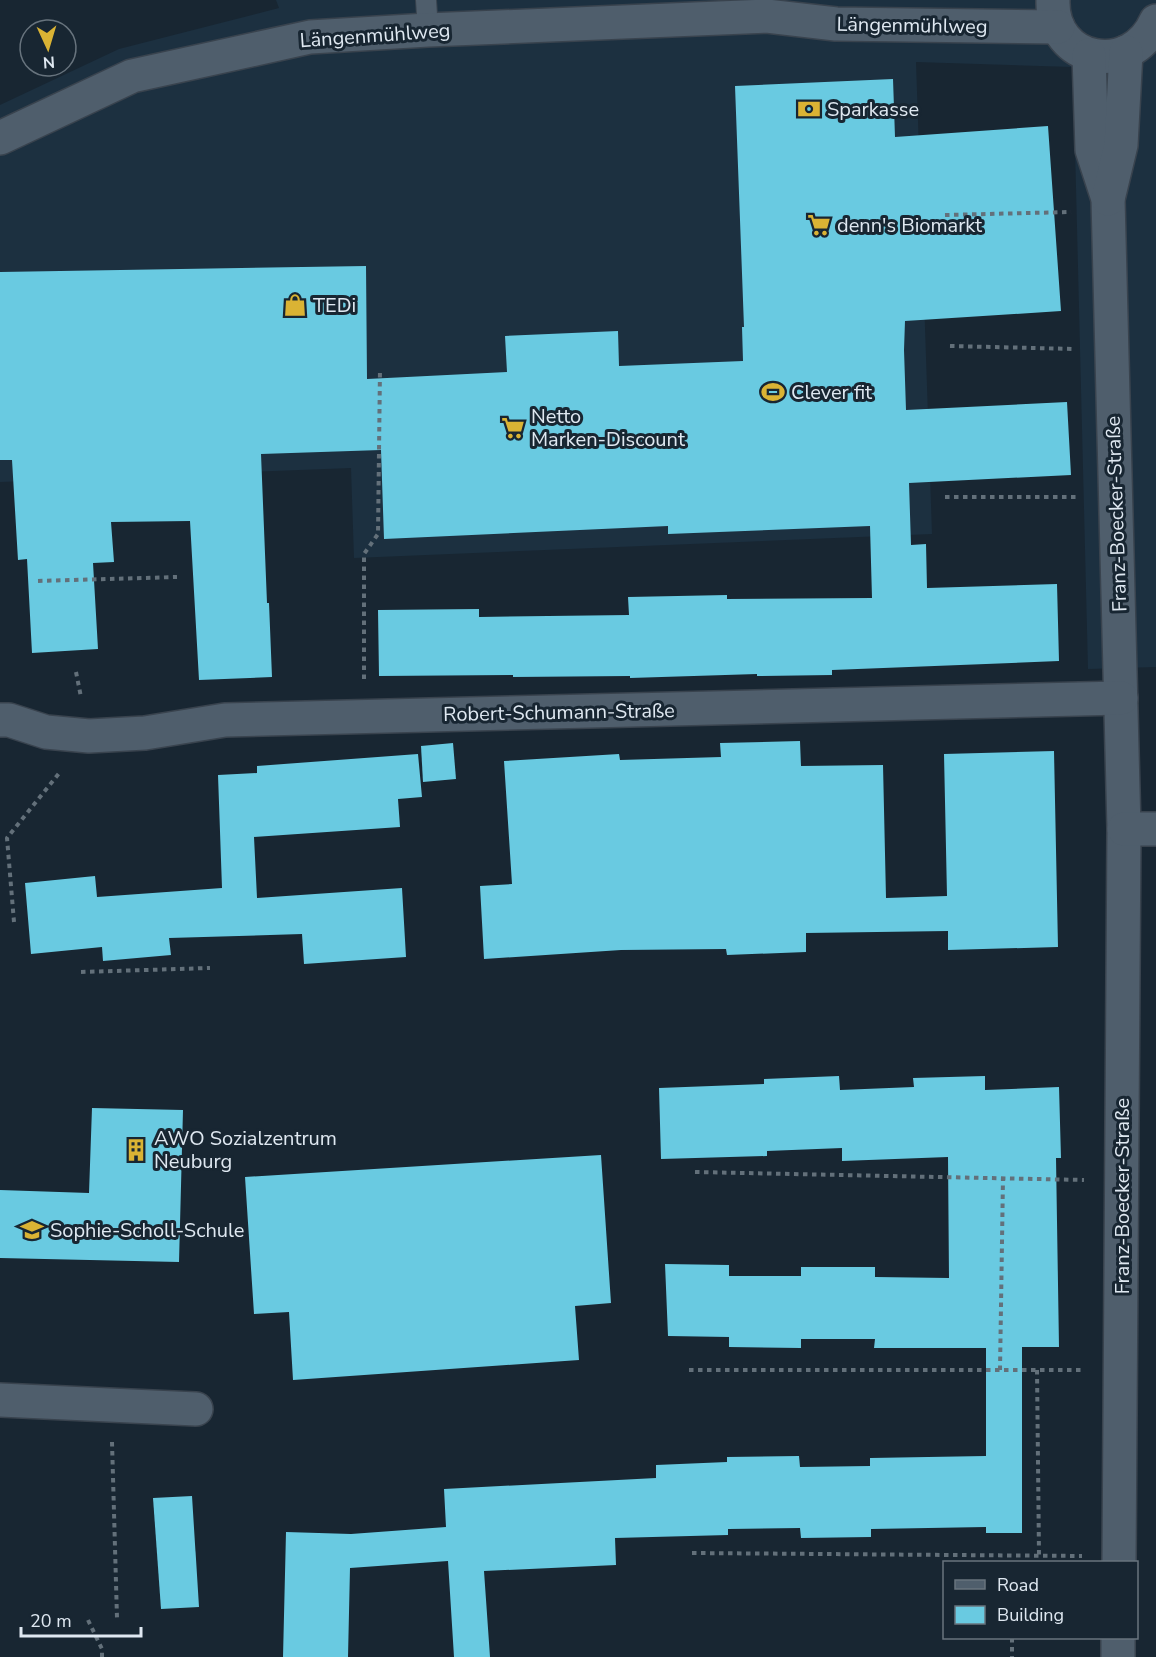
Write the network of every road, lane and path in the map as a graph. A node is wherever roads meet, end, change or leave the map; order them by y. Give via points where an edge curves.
1 (818, 0) edge
2 (1055, 14) edge
3 (427, 15) edge
4 (767, 16) junction
5 (1154, 28) edge
6 (1126, 52) junction
7 (1089, 55) junction
8 (0, 138) edge
9 (1108, 205) junction
10 (945, 215) dead end
11 (950, 346) dead end
12 (1112, 350) junction
13 (380, 369) dead end
14 (945, 497) dead end
15 (1116, 497) junction
16 (177, 577) dead end
17 (38, 581) dead end
18 (1121, 698) junction
19 (364, 717) junction
20 (0, 720) edge
21 (89, 736) junction
22 (1124, 829) junction
23 (1156, 829) edge
24 (14, 922) dead end
25 (210, 968) dead end
26 (81, 972) dead end
27 (695, 1172) dead end
28 (1003, 1178) junction
29 (1123, 1181) junction
30 (688, 1370) dead end
31 (1000, 1370) junction
32 (1037, 1370) junction
33 (1121, 1370) junction
34 (0, 1400) edge
35 (111, 1405) junction
36 (196, 1409) dead end
37 (692, 1553) dead end
38 (1010, 1555) junction
39 (1039, 1555) junction
40 (1119, 1559) edge
41 (1010, 1561) edge
42 (117, 1618) dead end
43 (88, 1620) dead end
44 (1012, 1639) edge
45 (1118, 1639) edge
46 (102, 1657) edge
47 (1012, 1657) edge
48 (1118, 1657) edge

1 - 4 street, Längenmühlweg
2 - 4 street, Längenmühlweg via 836,24
2 - 7 street via 1066,39
3 - 4 street, Längenmühlweg
3 - 8 street, Längenmühlweg via 132,76
5 - 6 street
6 - 7 street via 1103,57
6 - 9 street, Franz-Boecker-Straße via 1121,145
7 - 9 street, Franz-Boecker-Straße via 1092,150
9 - 10 path
9 - 12 street, Franz-Boecker-Straße
11 - 12 path
12 - 15 street, Franz-Boecker-Straße
13 - 19 path via 378,534 364,554
14 - 15 path
15 - 18 street, Franz-Boecker-Straße
16 - 17 path
18 - 19 street, Robert-Schumann-Straße
18 - 22 street, Franz-Boecker-Straße
19 - 21 street, Robert-Schumann-Straße via 225,720 145,733
20 - 21 street, Robert-Schumann-Straße via 46,732
21 - 24 path via 7,838
22 - 23 street
22 - 29 street, Franz-Boecker-Straße
25 - 26 path
27 - 28 path
28 - 29 path
28 - 31 path
29 - 33 street, Franz-Boecker-Straße
30 - 31 path
31 - 32 path
32 - 33 path
32 - 39 path
33 - 40 street, Franz-Boecker-Straße
34 - 35 street
35 - 36 street
35 - 42 path
37 - 38 path
38 - 39 path
38 - 41 path
39 - 40 path
43 - 46 path
44 - 47 path
45 - 48 street

